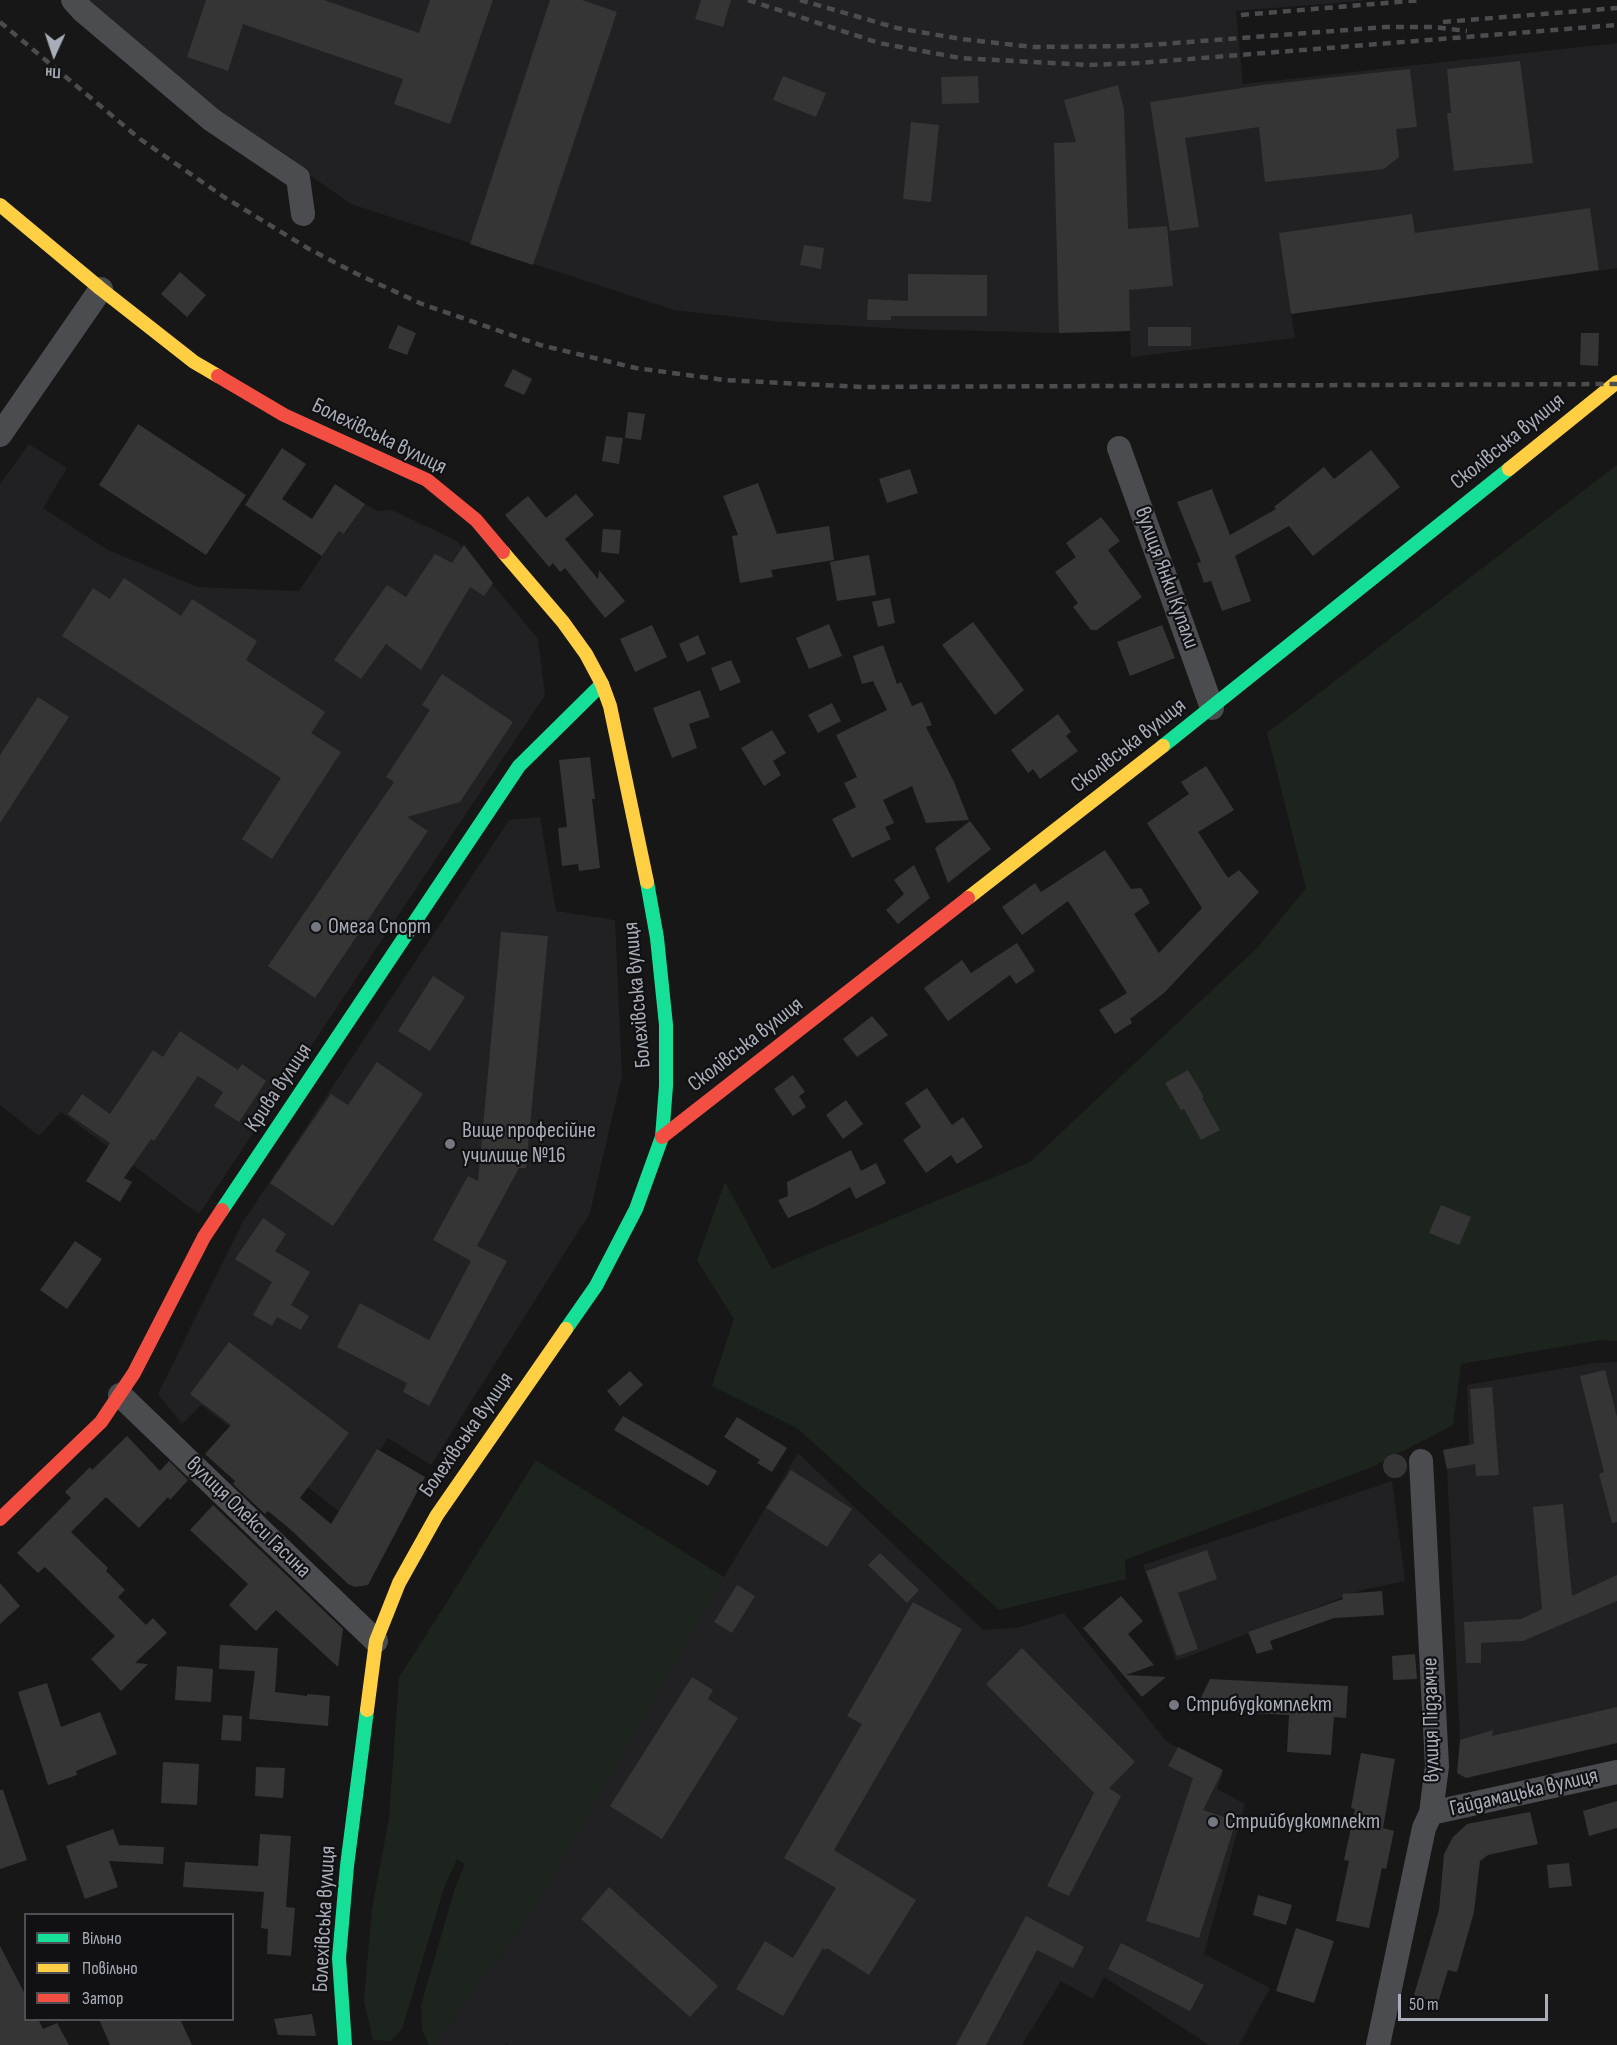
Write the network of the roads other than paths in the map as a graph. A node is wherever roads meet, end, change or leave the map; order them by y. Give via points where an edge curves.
1 (73, 0) edge
2 (0, 205) edge
3 (303, 214) dead end
4 (101, 289) junction
5 (1617, 382) edge
6 (0, 435) edge
7 (1119, 448) dead end
8 (602, 684) junction
9 (1212, 708) junction
10 (662, 1137) junction
11 (120, 1395) junction
12 (1421, 1461) dead end
13 (0, 1519) edge
14 (376, 1641) junction
15 (1617, 1772) edge
16 (1431, 1813) junction
17 (345, 2045) edge
18 (1378, 2045) edge

1 - 3 street via 212,120 298,178
2 - 4 street, Болехівська вулиця
4 - 6 street
4 - 8 street, Болехівська вулиця via 194,362 284,415 427,480 450,497 483,528 563,622
5 - 9 street, Сколівська вулиця
7 - 9 street, вулиця Янки Купали
8 - 10 street, Болехівська вулиця via 610,706 657,938 666,1025
8 - 11 street, Крива вулиця via 519,766 204,1237
9 - 10 street, Сколівська вулиця
10 - 14 street, Болехівська вулиця via 636,1209 596,1286 436,1515 399,1583
11 - 13 street, Крива вулиця via 101,1422
11 - 14 street, вулиця Олекси Гасина
12 - 16 street, вулиця Підзамче via 1437,1766
14 - 17 street, Болехівська вулиця via 339,1958
15 - 16 street, Гайдамацька вулиця
16 - 18 street, вулиця Підзамче via 1424,1828

